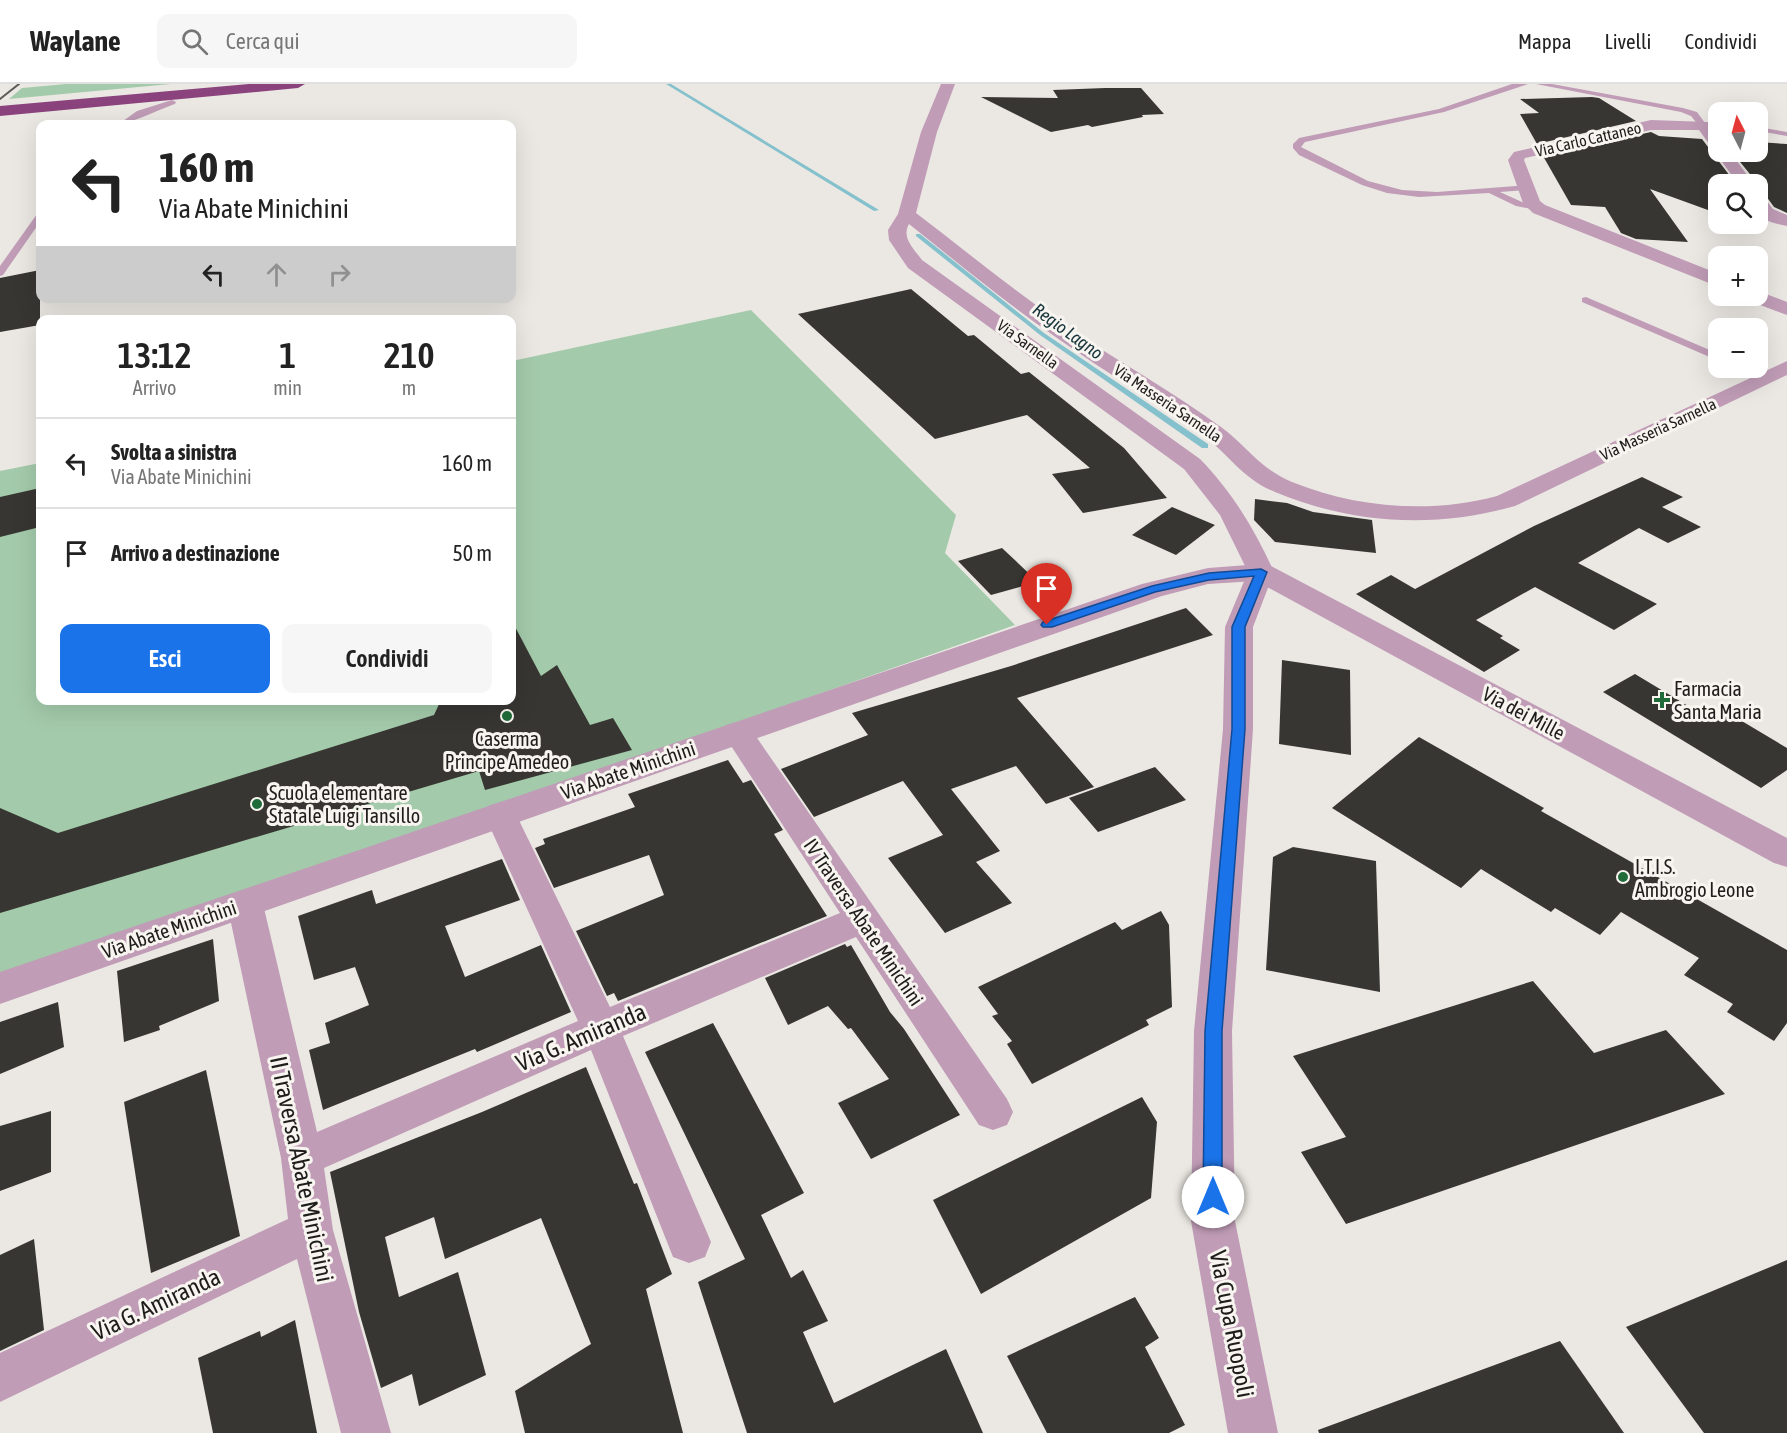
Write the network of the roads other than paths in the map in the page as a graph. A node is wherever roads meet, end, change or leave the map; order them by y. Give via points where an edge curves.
1 (233, 84) edge
2 (298, 84) edge
3 (948, 84) edge
4 (1524, 84) edge
5 (1540, 84) edge
6 (172, 102) dead end
7 (0, 105) edge
8 (0, 111) edge
9 (129, 120) edge
10 (1708, 124) edge
11 (1708, 126) edge
12 (1768, 131) edge
13 (1787, 134) edge
14 (1527, 187) junction
15 (1484, 190) junction
16 (1539, 209) junction
17 (1768, 213) edge
18 (907, 214) junction
19 (36, 222) edge
20 (1787, 222) edge
21 (0, 273) edge
22 (1708, 277) edge
23 (1586, 300) dead end
24 (1768, 302) edge
25 (1787, 309) edge
26 (1708, 353) edge
27 (1777, 372) edge
28 (1233, 453) junction
29 (1192, 464) junction
30 (1261, 572) junction
31 (736, 732) junction
32 (500, 814) junction
33 (1787, 854) edge
34 (245, 903) junction
35 (862, 919) junction
36 (0, 988) edge
37 (601, 1028) junction
38 (993, 1112) dead end
39 (302, 1158) junction
40 (311, 1230) junction
41 (688, 1242) dead end
42 (0, 1378) edge
43 (366, 1433) edge
44 (1253, 1433) edge

1 - 7 highway
2 - 8 highway
3 - 18 street, Via Sarnella via 929,132
4 - 15 lane via 1455,107 1297,144 1302,153 1385,190
5 - 10 lane via 1683,110
6 - 9 lane
11 - 14 street, Via Carlo Cattaneo via 1643,127 1520,155 1516,160
12 - 13 lane
14 - 15 lane
14 - 16 street, Via Carlo Cattaneo via 1532,203
15 - 16 lane
16 - 22 street
17 - 20 street
18 - 28 street, Via Masseria Sarnella via 1064,334 1213,432
18 - 29 street, Via Sarnella via 897,230 898,240 915,264
19 - 21 lane
23 - 26 lane
24 - 25 street
27 - 28 street, Via Masseria Sarnella via 1506,501 1470,510 1388,512 1297,494 1260,474
28 - 29 street
29 - 30 street, Via Sarnella via 1217,489
30 - 31 street, Via Abate Minichini via 1209,576 1152,590
30 - 33 street, Via dei Mille
30 - 44 street, Via Cupa Ruopoli via 1239,627 1238,729 1213,1031 1213,1221
31 - 32 street, Via Abate Minichini
31 - 35 street, IV Traversa Abate Minichini
32 - 34 street, Via Abate Minichini
32 - 37 street
34 - 36 street, Via Abate Minichini
34 - 39 street, II Traversa Abate Minichini
35 - 37 street, Via G. Amiranda
35 - 38 street, IV Traversa Abate Minichini
37 - 39 street, Via G. Amiranda
37 - 41 street
39 - 40 street, II Traversa Abate Minichini
40 - 42 street, Via G. Amiranda
40 - 43 street, II Traversa Abate Minichini

